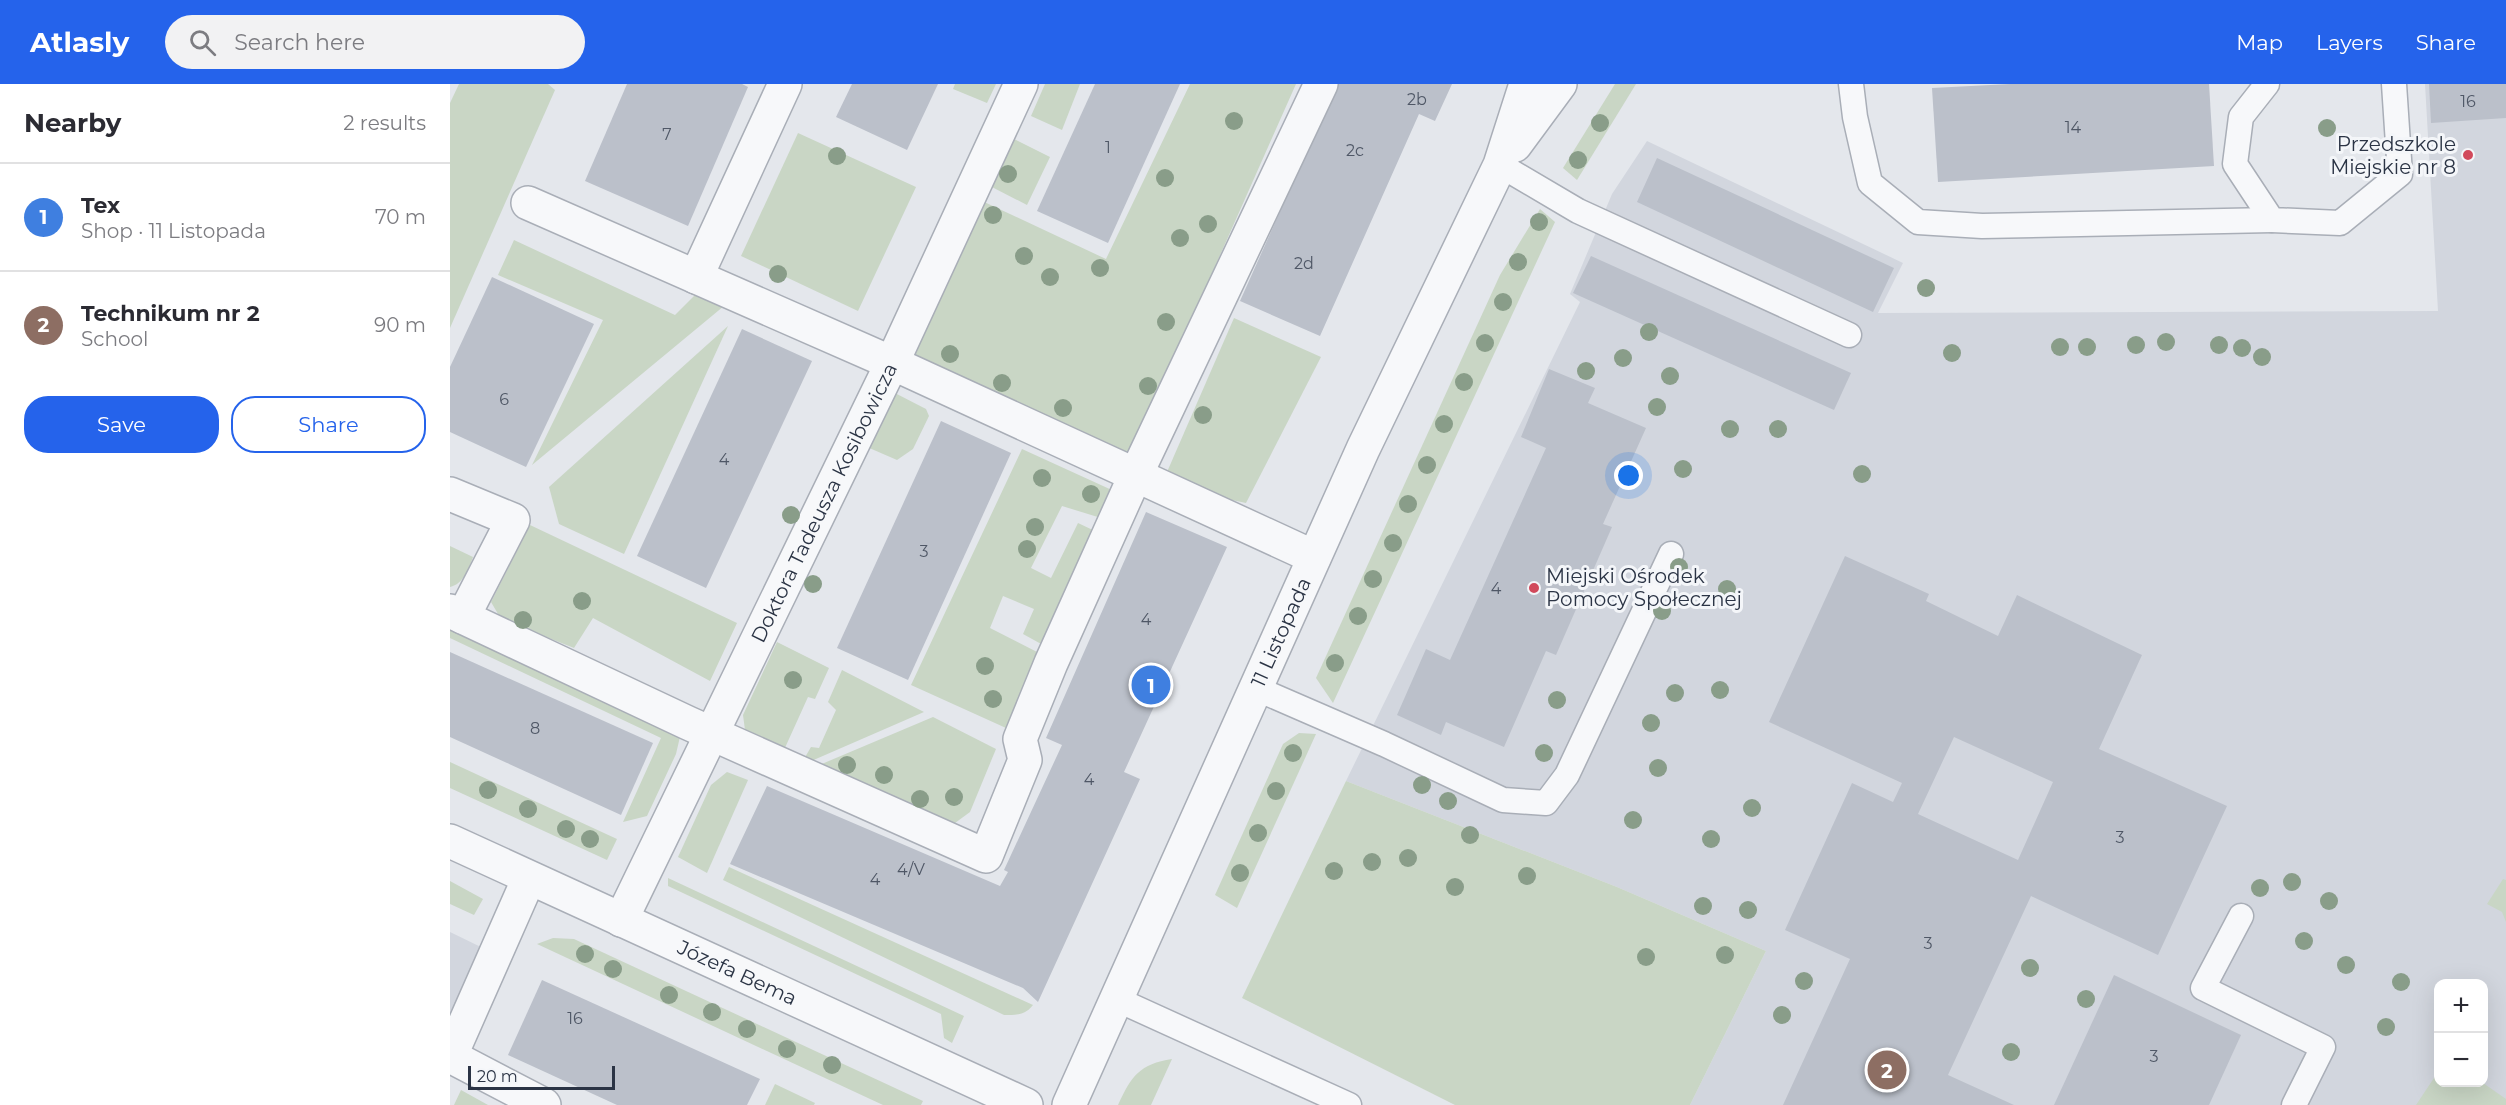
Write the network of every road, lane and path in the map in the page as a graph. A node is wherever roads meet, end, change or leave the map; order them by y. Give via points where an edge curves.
1 (785, 84) edge
2 (1021, 84) edge
3 (1321, 84) edge
4 (1526, 84) edge
5 (1560, 84) edge
6 (1851, 84) edge
7 (2267, 84) edge
8 (2394, 84) edge
9 (1500, 165) junction
10 (528, 203) dead end
11 (2272, 220) junction
12 (696, 277) junction
13 (1849, 335) dead end
14 (892, 363) junction
15 (1136, 475) junction
16 (450, 494) edge
17 (1671, 554) dead end
18 (1314, 557) junction
19 (457, 614) edge
20 (1255, 688) junction
21 (711, 733) junction
22 (450, 841) edge
23 (529, 878) junction
24 (2241, 916) dead end
25 (621, 920) junction
26 (1116, 999) junction
27 (450, 1056) edge
28 (544, 1105) edge
29 (1026, 1105) edge
30 (1069, 1105) edge
31 (1349, 1105) edge
32 (2294, 1105) edge

1 - 12 street
2 - 14 street, Doktora Tadeusza Kosibowicza
3 - 15 street
4 - 9 street, 11 Listopada
5 - 9 street, 11 Listopada
6 - 11 lane via 1870,183 1918,222 1982,226
7 - 11 lane via 2241,117 2235,164
8 - 11 lane via 2400,174 2340,223
9 - 13 lane via 1578,211
9 - 18 street, 11 Listopada
10 - 12 street
12 - 14 street
14 - 15 street
14 - 21 street, Doktora Tadeusza Kosibowicza
15 - 18 street
15 - 21 street via 1020,739 1025,760 986,856
16 - 19 street via 513,520
17 - 20 lane via 1567,775 1546,802 1503,800
18 - 20 street, 11 Listopada
19 - 21 street
20 - 26 street, 11 Listopada
21 - 25 street, Doktora Tadeusza Kosibowicza
22 - 23 street, Józefa Bema
23 - 25 street, Józefa Bema
23 - 27 street
24 - 32 lane via 2203,987 2323,1047
25 - 29 street, Józefa Bema
26 - 30 street, 11 Listopada
26 - 31 lane
27 - 28 street

